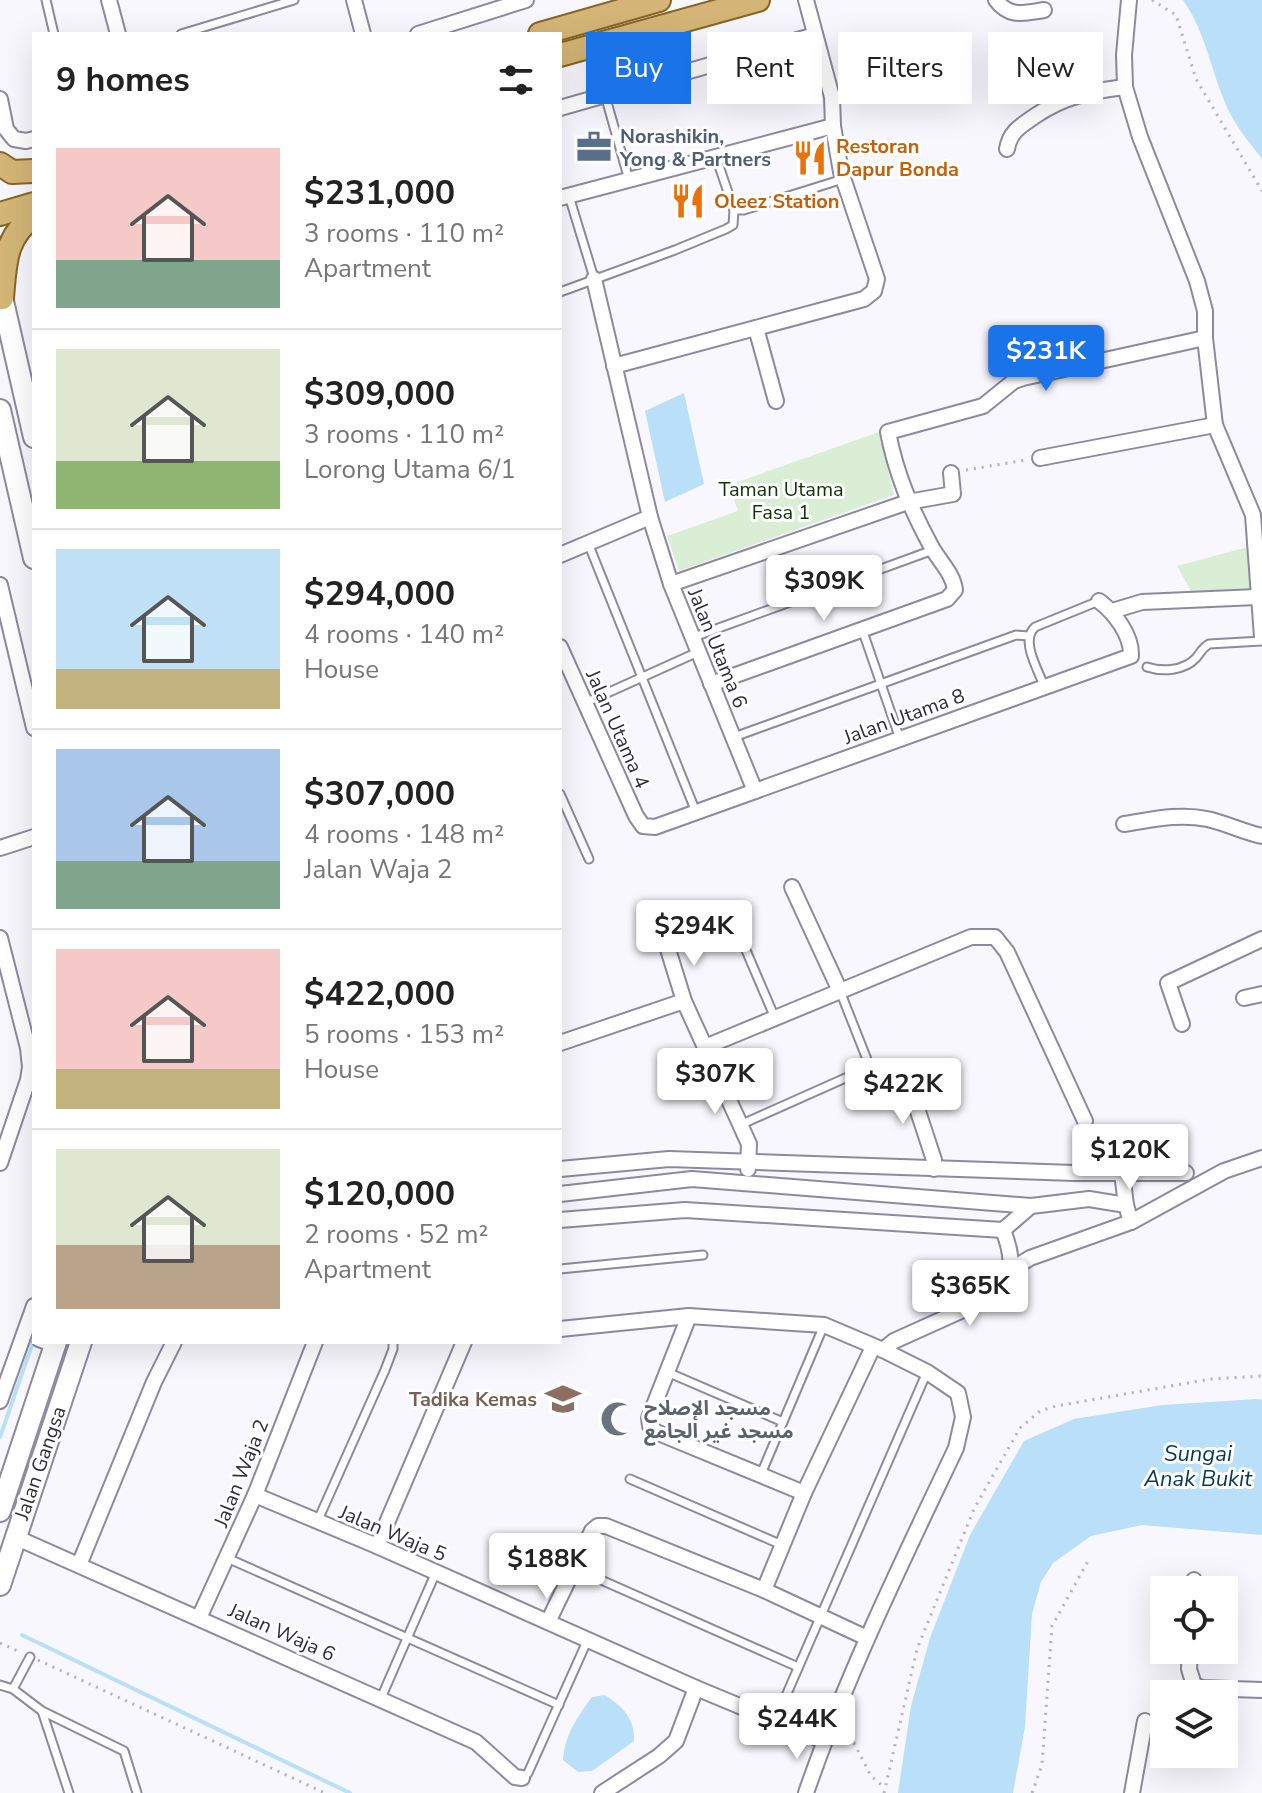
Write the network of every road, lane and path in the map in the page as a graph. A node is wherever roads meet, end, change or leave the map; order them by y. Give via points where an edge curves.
1 (46, 0) edge
2 (109, 0) edge
3 (294, 0) edge
4 (354, 0) edge
5 (526, 0) edge
6 (659, 0) edge
7 (758, 0) edge
8 (806, 0) edge
9 (996, 0) edge
10 (1129, 0) edge
11 (1152, 0) edge
12 (1044, 10) dead end
13 (54, 32) edge
14 (117, 32) edge
15 (188, 32) edge
16 (362, 32) edge
17 (424, 32) edge
18 (547, 32) edge
19 (814, 32) edge
20 (562, 54) edge
21 (822, 61) edge
22 (1125, 87) junction
23 (0, 99) edge
24 (586, 100) edge
25 (608, 104) edge
26 (562, 107) edge
27 (833, 126) junction
28 (32, 140) edge
29 (1007, 149) dead end
30 (716, 157) junction
31 (0, 164) edge
32 (32, 171) edge
33 (32, 179) edge
34 (843, 179) junction
35 (629, 180) junction
36 (0, 188) edge
37 (1262, 191) edge
38 (564, 197) edge
39 (32, 205) edge
40 (734, 210) junction
41 (0, 214) edge
42 (32, 218) edge
43 (594, 279) junction
44 (562, 291) edge
45 (1, 293) edge
46 (756, 328) junction
47 (1205, 338) junction
48 (614, 366) junction
49 (776, 401) dead end
50 (0, 410) edge
51 (1215, 425) junction
52 (32, 428) edge
53 (1040, 458) joint
54 (951, 473) joint
55 (908, 502) junction
56 (1258, 515) edge
57 (650, 517) junction
58 (588, 543) junction
59 (32, 549) edge
60 (933, 550) junction
61 (562, 554) edge
62 (671, 584) junction
63 (0, 585) edge
64 (1257, 597) junction
65 (1099, 601) joint
66 (1112, 611) junction
67 (862, 629) junction
68 (1028, 636) junction
69 (1262, 639) edge
70 (695, 645) junction
71 (1147, 667) dead end
72 (564, 668) edge
73 (641, 678) junction
74 (881, 683) junction
75 (711, 684) junction
76 (1044, 687) junction
77 (585, 703) junction
78 (32, 720) edge
79 (734, 737) junction
80 (900, 739) junction
81 (755, 791) junction
82 (562, 798) edge
83 (696, 812) junction
84 (1124, 824) dead end
85 (643, 826) joint
86 (1262, 836) edge
87 (32, 838) edge
88 (0, 848) edge
89 (589, 859) dead end
90 (792, 887) dead end
91 (730, 913) dead end
92 (0, 938) edge
93 (1262, 939) edge
94 (667, 946) dead end
95 (840, 991) junction
96 (1262, 994) edge
97 (1244, 998) dead end
98 (684, 1001) junction
99 (775, 1018) junction
100 (1182, 1024) dead end
101 (562, 1042) edge
102 (705, 1047) junction
103 (907, 1078) dead end
104 (1085, 1121) dead end
105 (740, 1125) junction
106 (1262, 1158) edge
107 (748, 1161) junction
108 (0, 1163) edge
109 (586, 1166) junction
110 (562, 1169) edge
111 (934, 1169) junction
112 (1122, 1173) junction
113 (1186, 1173) dead end
114 (747, 1181) junction
115 (588, 1191) junction
116 (562, 1194) edge
117 (1126, 1205) junction
118 (1031, 1206) junction
119 (562, 1220) edge
120 (1131, 1222) junction
121 (1003, 1230) junction
122 (703, 1255) dead end
123 (562, 1269) edge
124 (1011, 1270) junction
125 (689, 1316) junction
126 (824, 1325) junction
127 (562, 1329) edge
128 (39, 1344) edge
129 (40, 1344) edge
130 (80, 1344) edge
131 (173, 1344) edge
132 (314, 1344) edge
133 (393, 1344) edge
134 (463, 1344) edge
135 (878, 1348) junction
136 (667, 1372) junction
137 (927, 1372) junction
138 (1262, 1376) edge
139 (0, 1401) edge
140 (783, 1422) junction
141 (761, 1476) junction
142 (630, 1479) dead end
143 (804, 1493) junction
144 (255, 1495) junction
145 (0, 1511) edge
146 (317, 1522) junction
147 (15, 1537) junction
148 (782, 1545) junction
149 (377, 1546) junction
150 (227, 1558) junction
151 (1088, 1561) dead end
152 (79, 1565) junction
153 (574, 1568) junction
154 (436, 1572) junction
155 (0, 1585) edge
156 (764, 1590) junction
157 (820, 1615) junction
158 (199, 1618) junction
159 (548, 1622) junction
160 (408, 1638) junction
161 (867, 1638) junction
162 (588, 1639) junction
163 (0, 1643) edge
164 (30, 1657) junction
165 (1189, 1664) edge
166 (798, 1667) junction
167 (0, 1685) edge
168 (696, 1688) junction
169 (13, 1689) junction
170 (1262, 1690) edge
171 (381, 1698) junction
172 (559, 1705) junction
173 (42, 1711) junction
174 (775, 1721) junction
175 (1145, 1721) dead end
176 (824, 1741) junction
177 (522, 1778) joint
178 (884, 1790) edge
179 (69, 1793) edge
180 (137, 1793) edge
181 (325, 1793) edge
182 (602, 1793) edge
183 (806, 1793) edge
184 (1032, 1793) edge
185 (1132, 1793) edge

1 - 13 lane
2 - 14 street
3 - 15 lane
4 - 16 street
5 - 17 street
6 - 18 main road
7 - 20 main road
8 - 19 street
9 - 12 street via 1013,14
10 - 22 street
11 - 37 path via 1176,15 1196,79
21 - 27 street
22 - 29 street via 1054,103 1018,128
22 - 47 street via 1197,281
23 - 28 street via 6,129 14,139
24 - 26 street
25 - 35 lane
27 - 30 street
27 - 34 street
30 - 35 street
30 - 40 lane
31 - 32 main road via 12,172
33 - 36 main road
34 - 40 lane
34 - 46 street via 877,279 874,291 864,299
35 - 38 street
38 - 43 lane
39 - 41 main road
40 - 43 lane via 733,225 726,229
42 - 45 main road via 7,250
43 - 44 lane
43 - 48 street
45 - 52 main road
46 - 48 street
46 - 49 street
47 - 51 street
47 - 55 street via 1023,378 983,406 888,432
48 - 57 street
50 - 59 main road
51 - 53 street
51 - 56 street
53 - 54 path
54 - 55 street via 953,494
55 - 60 street
55 - 62 street
56 - 64 street
57 - 58 street
57 - 62 street, Jalan Utama 6
58 - 61 street
58 - 73 lane
60 - 67 street via 954,580 955,590 947,599
60 - 70 lane
62 - 70 street, Jalan Utama 6
63 - 78 street
64 - 66 street via 1142,602
64 - 69 street
65 - 66 street
65 - 68 lane via 1035,627
66 - 76 street, Jalan Utama 8 via 1132,645 1131,656
67 - 74 lane
67 - 75 street
68 - 74 lane via 1016,635
68 - 76 lane
69 - 71 lane via 1209,644 1183,666
70 - 73 lane
70 - 75 street, Jalan Utama 6
72 - 77 street, Jalan Utama 4
73 - 77 lane
73 - 83 lane
74 - 79 lane
74 - 80 lane
75 - 79 street, Jalan Utama 6
76 - 80 street, Jalan Utama 8
77 - 85 street, Jalan Utama 4
79 - 81 street, Jalan Utama 6
80 - 81 street, Jalan Utama 8
81 - 83 street, Jalan Utama 8
82 - 89 lane
83 - 85 street, Jalan Utama 8 via 655,827
84 - 86 street via 1193,817
87 - 88 street
90 - 95 street
91 - 99 lane
92 - 108 street via 30,1067
93 - 100 street via 1168,983
94 - 98 street
95 - 99 street
95 - 104 street via 971,937 995,937 1007,952
95 - 105 lane via 870,1067
96 - 97 street
98 - 101 street
98 - 102 street
99 - 102 street
102 - 105 street
103 - 111 street
105 - 107 street via 749,1144
106 - 120 street via 1224,1171
107 - 109 street via 669,1159
107 - 111 street
107 - 114 street
109 - 110 street
109 - 115 street
111 - 112 street
112 - 113 street
112 - 117 street
114 - 115 street via 692,1179
114 - 118 street
115 - 116 street
117 - 118 street via 1089,1199
117 - 120 street
118 - 121 street
119 - 121 street via 685,1210
120 - 124 street via 1030,1258
121 - 124 street
122 - 123 lane
124 - 135 street via 996,1295
125 - 126 street
125 - 127 street
125 - 136 street
126 - 135 street
126 - 140 lane
128 - 139 street
129 - 145 main road, Jalan Gangsa
130 - 147 main road, Jalan Gangsa
131 - 152 street
132 - 144 street, Jalan Waja 2
133 - 146 lane
134 - 149 street
135 - 137 street
135 - 143 street
136 - 140 lane
136 - 141 street via 650,1426
137 - 157 lane
137 - 161 street via 958,1393 963,1417 956,1448
138 - 178 path via 1211,1379 1056,1406 1040,1411 1020,1428 974,1509 917,1649
140 - 141 lane
141 - 143 street
142 - 148 lane
143 - 148 street
144 - 146 street, Jalan Waja 5
144 - 150 street, Jalan Waja 2
146 - 149 street, Jalan Waja 5
147 - 152 street, Jalan Waja 6
147 - 155 main road, Jalan Gangsa
148 - 156 street
149 - 154 street, Jalan Waja 5
150 - 158 street, Jalan Waja 2
150 - 160 lane
151 - 184 path via 1052,1626 1042,1765
152 - 158 street, Jalan Waja 6
153 - 156 street via 592,1531 606,1526
153 - 159 street
153 - 166 lane
154 - 159 street, Jalan Waja 5
154 - 160 lane
156 - 157 street
157 - 161 street
157 - 166 lane
158 - 171 street, Jalan Waja 6
159 - 162 street, Jalan Waja 5
160 - 171 lane
160 - 172 lane
161 - 176 street
162 - 168 street, Jalan Waja 5
162 - 172 lane
163 - 164 path
164 - 169 lane
164 - 181 path
165 - 170 street via 1194,1685 1202,1688
166 - 174 lane
167 - 169 lane
168 - 174 street, Jalan Waja 5
168 - 182 street via 676,1741
169 - 173 lane
171 - 177 street, Jalan Waja 6 via 476,1742
172 - 177 lane
173 - 179 lane
173 - 180 lane via 124,1751
174 - 176 street, Jalan Waja 5
175 - 185 street
176 - 178 path via 854,1743
176 - 183 street

